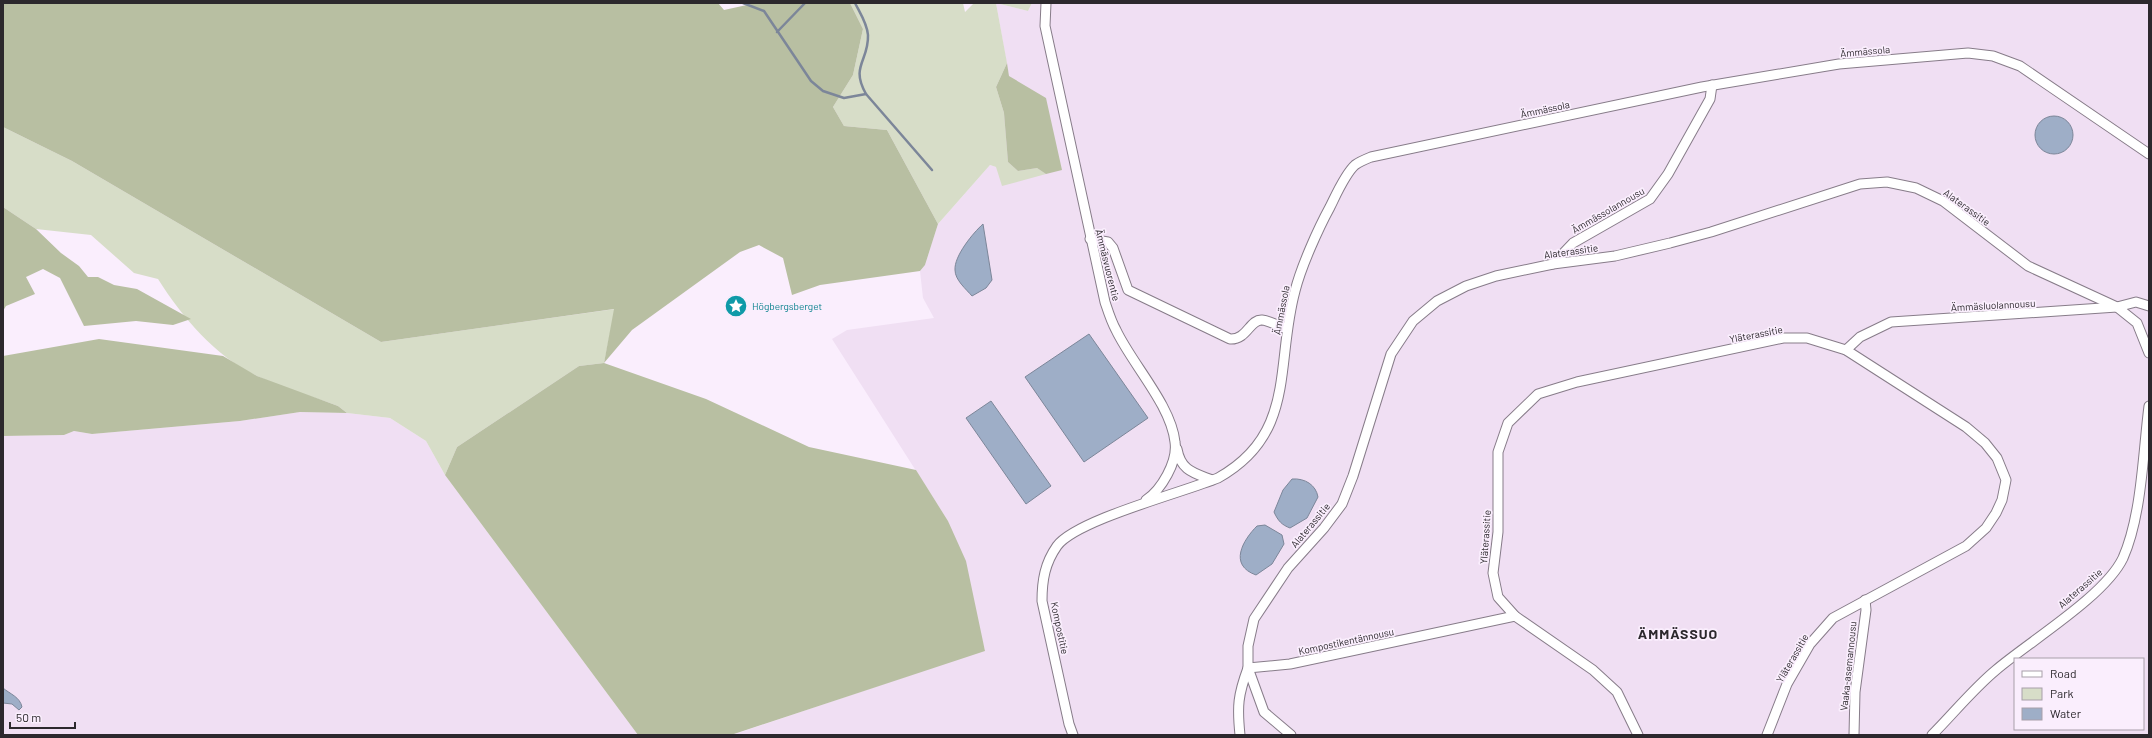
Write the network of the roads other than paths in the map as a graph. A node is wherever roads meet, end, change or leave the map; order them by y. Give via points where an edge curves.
1 (1046, 3) edge
2 (1712, 85) junction
3 (2149, 154) edge
4 (1090, 239) junction
5 (1552, 264) junction
6 (2149, 306) edge
7 (2117, 307) junction
8 (1287, 328) junction
9 (1846, 350) junction
10 (2149, 354) edge
11 (2149, 406) edge
12 (1176, 444) junction
13 (1212, 480) junction
14 (1137, 506) junction
15 (1865, 600) junction
16 (1515, 616) junction
17 (1248, 668) junction
18 (1073, 735) edge
19 (1240, 735) edge
20 (1291, 735) edge
21 (1638, 735) edge
22 (1767, 735) edge
23 (1854, 735) edge
24 (1932, 735) edge

1 - 4 street, Ämmäsvuorentie via 1045,26
2 - 3 street, Ämmässola via 1839,64 1968,53 1993,56 2020,66
2 - 5 street, Ämmässolannousu via 1710,99 1668,174 1650,199 1573,243
2 - 8 street, Ämmässola via 1371,157 1354,166 1323,219 1295,290
4 - 8 street via 1108,242 1113,248 1128,290 1230,339 1242,337 1260,320
4 - 12 street, Ämmäsvuorentie via 1105,302 1116,330 1167,415
5 - 7 street, Alaterassitie via 1615,256 1670,243 1860,184 1887,182 1916,188 1942,201 2028,266
5 - 17 street, Alaterassitie via 1496,276 1466,286 1437,301 1413,321 1391,354 1342,504 1288,568 1254,619 1248,646
6 - 7 street, Ämmäsluolannousu via 2136,302
7 - 9 street, Ämmäsluolannousu via 1891,322 1860,336
7 - 10 street, Alaterassitie via 2137,323
8 - 13 street, Ämmässola via 1276,412 1268,429 1248,456 1233,470
9 - 15 street, Yläterassitie via 1966,427 1985,443 1997,458 2006,480 1996,513 1986,528 1971,541
9 - 16 street, Yläterassitie via 1808,338 1784,338 1577,382 1538,394 1508,423 1498,452 1498,532 1493,573 1498,597
11 - 24 street, Alaterassitie via 2132,533 2112,574 2087,599 1995,670
12 - 13 street, Ämmäsvuorentie via 1183,466
12 - 14 street via 1173,460 1162,484 1154,495
13 - 14 street, Ämmässola
14 - 18 street, Kompostitie via 1078,529 1058,545 1048,562 1042,581 1042,601 1068,724
15 - 22 street, Yläterassitie via 1833,618 1810,644 1787,684
15 - 23 street, Vaaka-asemannousu via 1866,610 1855,692
16 - 17 street, Kompostikentännousu via 1290,664
16 - 21 street, Yläterassitie via 1593,670 1616,692
17 - 19 street via 1237,709
17 - 20 street, Alaterassitie via 1264,712

